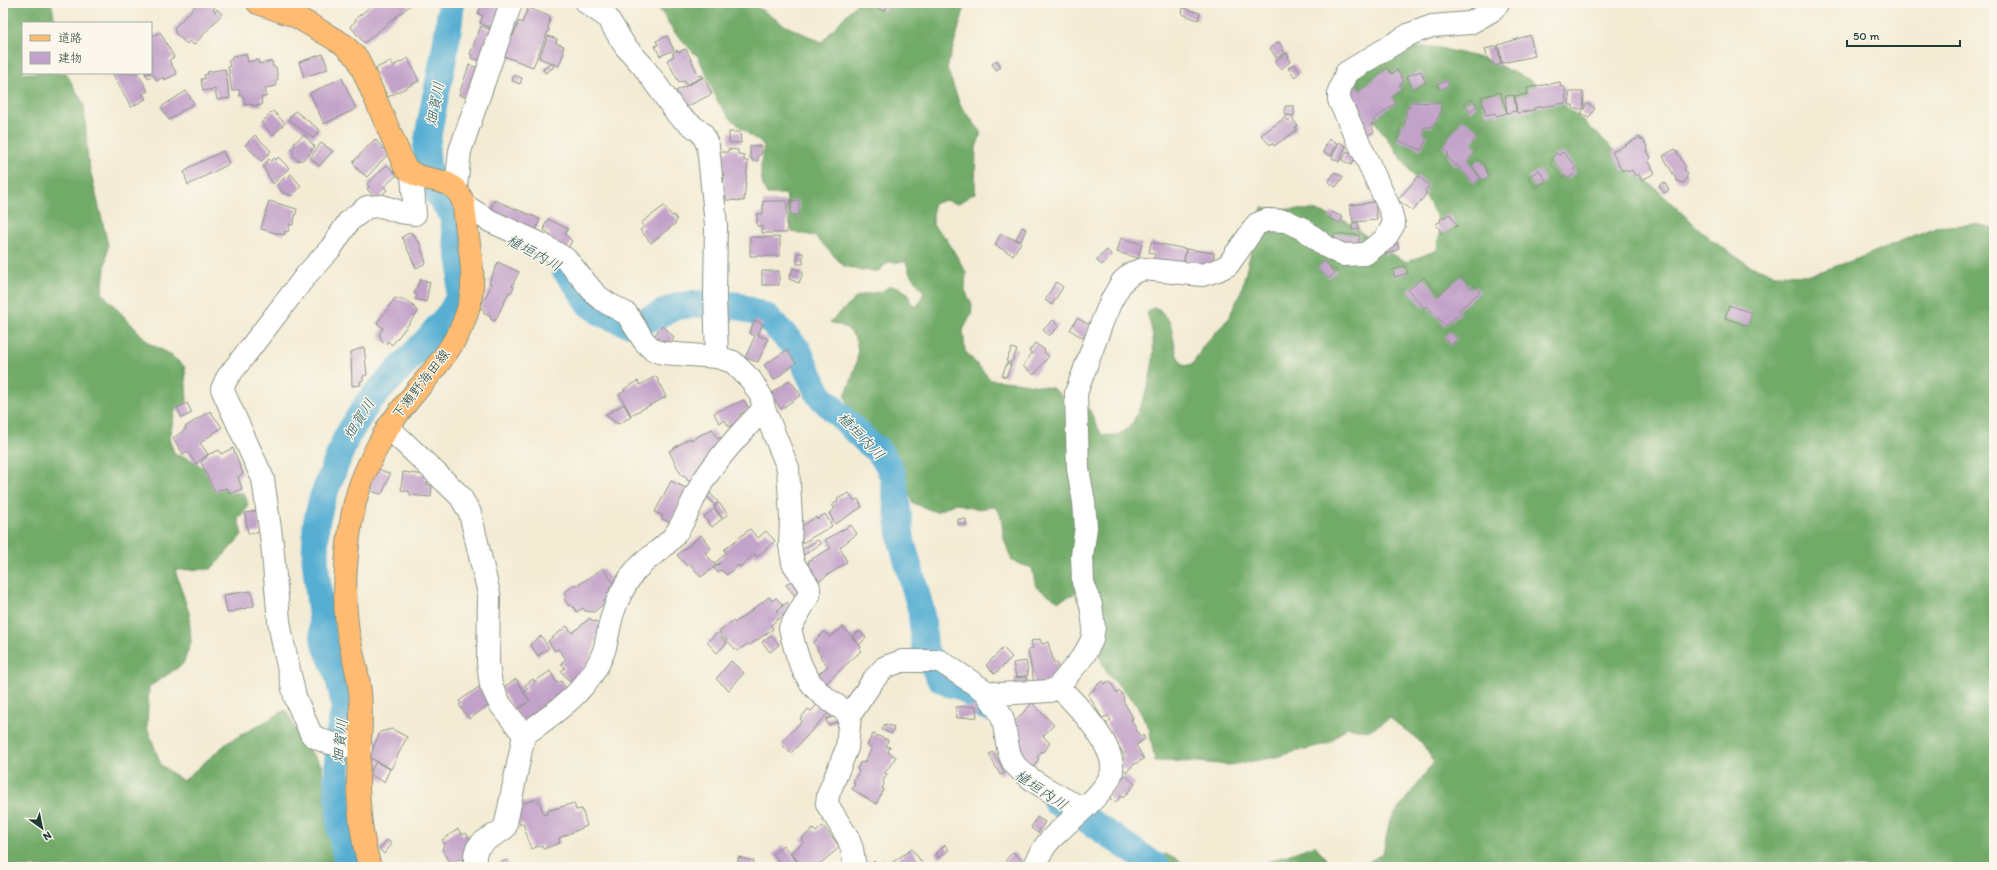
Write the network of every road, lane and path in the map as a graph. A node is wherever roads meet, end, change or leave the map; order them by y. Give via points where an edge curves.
1 (258, 3) edge
2 (511, 3) edge
3 (587, 3) edge
4 (1498, 3) edge
5 (415, 175) junction
6 (459, 203) junction
7 (717, 356) junction
8 (764, 409) junction
9 (388, 427) junction
10 (1058, 687) junction
11 (985, 690) junction
12 (850, 715) junction
13 (524, 735) junction
14 (361, 748) junction
15 (1082, 808) junction
16 (370, 867) edge
17 (476, 867) edge
18 (855, 867) edge
19 (1033, 867) edge

1 - 5 main road via 295,16 344,44 358,59 405,167
2 - 6 street via 460,151
3 - 7 street via 608,18 625,46 643,66 678,116 702,133 708,146 716,225
4 - 10 street via 1493,10 1470,23 1432,26 1410,34 1346,73 1339,91 1339,100 1390,209 1394,224 1385,239 1365,254 1343,255 1303,229 1286,222 1267,220 1257,224 1232,260 1218,270 1202,275 1144,269 1132,273 1122,282 1100,325 1076,393 1078,469 1086,527 1082,556 1084,582 1094,627 1092,640 1084,655
5 - 6 main road
5 - 14 street via 415,214 382,206 368,207 349,221 331,248 308,272 227,378 222,389 263,479 279,621 295,697 316,738
6 - 7 street via 566,259 596,295 627,314 644,341 653,350 668,354
6 - 9 main road, 下瀬野海田線 via 472,283 470,302 463,324 445,356
7 - 8 street via 733,362 742,370 761,396
8 - 12 street via 788,468 790,545 793,564 809,587 809,595 790,628 793,640 803,672 809,682
8 - 13 street via 704,479 673,538 632,574 614,610 603,652 585,684 556,713
9 - 13 street via 460,496 470,513 489,594 488,663 491,685 500,704
9 - 14 main road, 下瀬野海田線 via 364,475 360,489 353,520 344,590 350,649 360,692
10 - 11 street via 1050,691 1025,693 998,694
10 - 15 street via 1086,715 1102,740 1111,761 1111,775 1107,783
11 - 12 street via 940,661 902,661 885,667
11 - 15 street via 1002,717 1014,763 1029,777
12 - 18 street via 847,748 827,804 848,838
13 - 17 street via 505,828 475,850
14 - 16 main road, 下瀬野海田線 via 359,788 363,834
15 - 19 street via 1050,840

